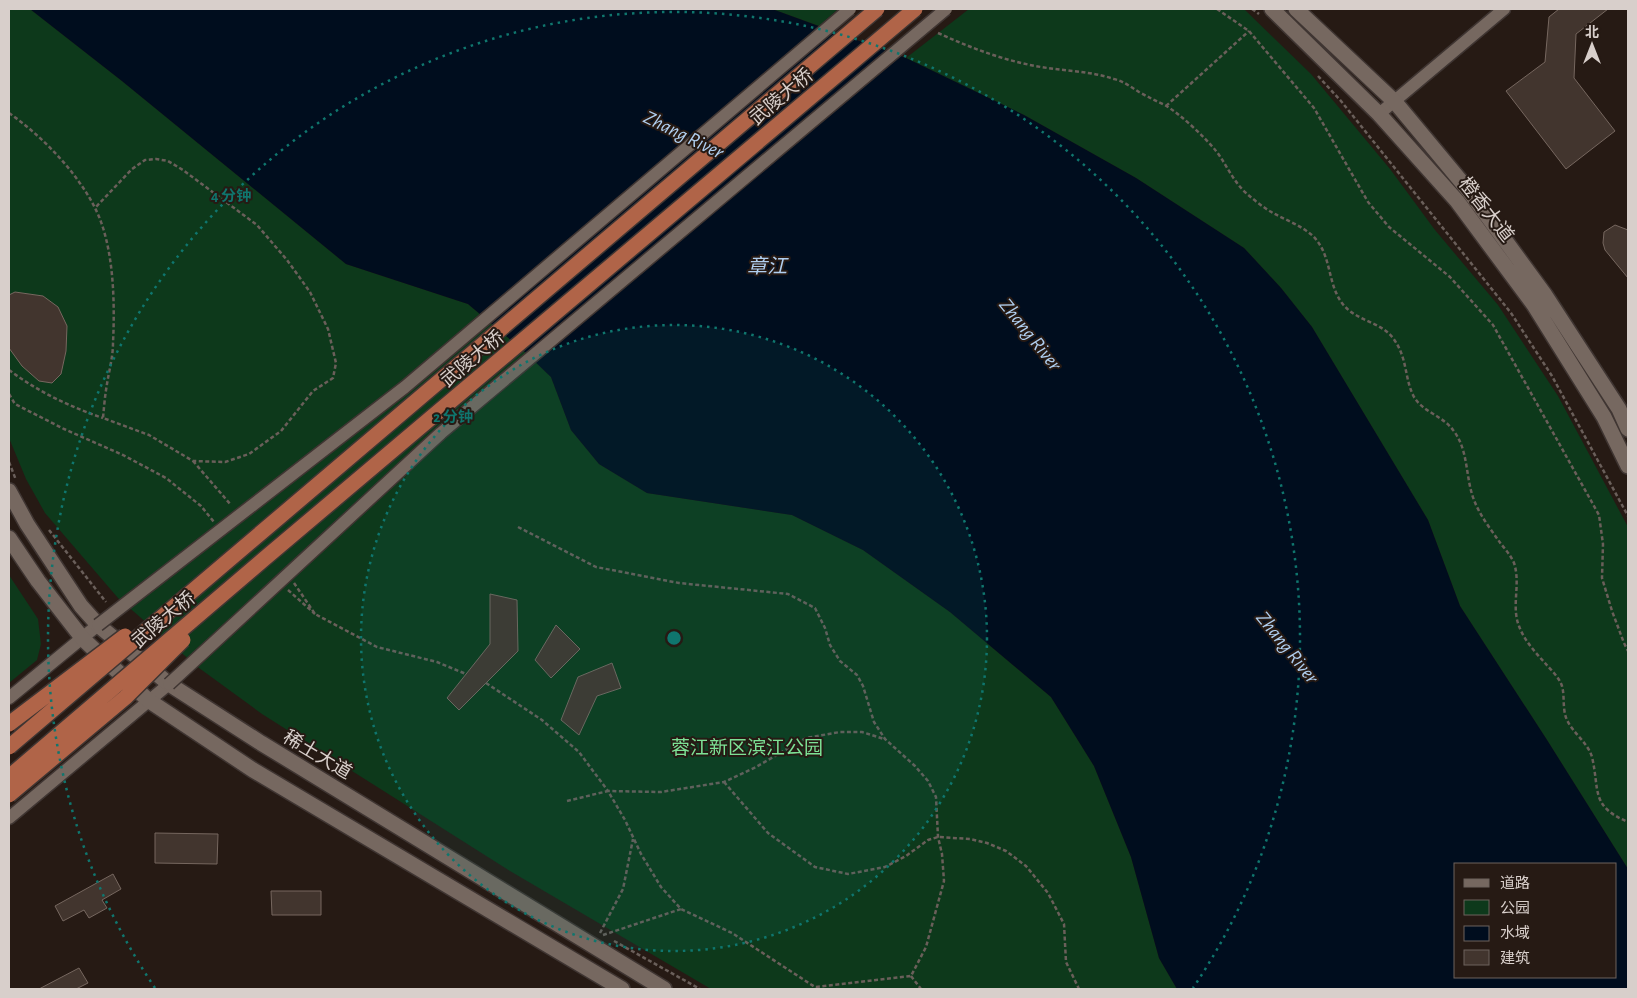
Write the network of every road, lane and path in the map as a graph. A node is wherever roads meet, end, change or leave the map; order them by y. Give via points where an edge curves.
1 (850, 9) edge
2 (877, 9) edge
3 (915, 9) edge
4 (946, 9) edge
5 (1217, 9) edge
6 (1252, 9) edge
7 (1296, 9) edge
8 (1504, 9) edge
9 (1268, 14) edge
10 (1249, 30) junction
11 (935, 32) dead end
12 (1317, 75) dead end
13 (1395, 102) junction
14 (1166, 106) junction
15 (9, 113) edge
16 (1378, 114) junction
17 (95, 208) junction
18 (9, 370) edge
19 (9, 394) edge
20 (1623, 405) edge
21 (1604, 417) junction
22 (103, 418) junction
23 (1628, 429) edge
24 (1628, 432) edge
25 (1615, 442) junction
26 (193, 461) junction
27 (9, 462) edge
28 (1628, 466) edge
29 (13, 488) edge
30 (231, 505) dead end
31 (1628, 516) edge
32 (47, 527) dead end
33 (518, 527) dead end
34 (219, 528) dead end
35 (9, 538) edge
36 (250, 541) junction
37 (264, 559) junction
38 (293, 582) dead end
39 (287, 588) dead end
40 (111, 608) dead end
41 (315, 614) junction
42 (98, 626) junction
43 (83, 639) junction
44 (1628, 651) edge
45 (466, 674) dead end
46 (486, 683) dead end
47 (169, 684) junction
48 (9, 698) edge
49 (148, 700) junction
50 (9, 724) edge
51 (885, 740) junction
52 (9, 748) edge
53 (9, 777) edge
54 (724, 782) junction
55 (608, 791) junction
56 (9, 795) edge
57 (567, 801) dead end
58 (9, 818) edge
59 (1628, 822) edge
60 (633, 837) junction
61 (938, 838) junction
62 (681, 909) junction
63 (911, 976) junction
64 (816, 988) edge
65 (622, 989) edge
66 (664, 989) edge
67 (921, 989) edge
68 (1079, 989) edge

1 - 42 street, bridge via 405,387
2 - 36 main road, 武陵大桥, bridge
3 - 37 main road, 武陵大桥, bridge
4 - 47 street, bridge via 441,433
5 - 10 path
6 - 9 path
7 - 13 main road, 橙香大道
8 - 13 street
9 - 16 main road, 橙香大道
10 - 14 path
10 - 44 path via 1314,108 1368,202 1388,227 1450,277 1493,325 1599,515 1603,544 1602,578
11 - 14 path via 1014,61 1084,71 1117,80
12 - 31 path via 1348,108 1511,313 1552,376
13 - 16 street
13 - 20 main road, 橙香大道 via 1469,191
14 - 59 path via 1216,151 1231,177 1246,193 1271,212 1311,233 1322,247 1340,301 1350,312 1391,335 1401,351 1415,399 1454,430 1467,461 1475,503 1513,560 1518,578 1516,614 1519,626 1562,686 1564,715 1572,730 1586,744 1603,806
15 - 17 path via 39,136 72,174
16 - 21 main road, 橙香大道 via 1457,201 1534,305
17 - 22 path via 104,231 114,308 113,345
17 - 26 path via 132,169 145,160 168,162 257,225 310,292 328,329 336,363 333,378 314,391 281,431 248,454 225,462
18 - 22 path via 55,398
19 - 34 path via 15,404 166,478 201,506
20 - 21 main road
20 - 23 main road, 橙香大道
21 - 25 main road, 橙香大道
22 - 26 path via 149,435
24 - 25 main road
25 - 28 main road, 橙香大道
26 - 30 path
27 - 29 path
29 - 42 main road, 稀土大道 via 27,524 81,606
32 - 40 path
33 - 51 path via 596,567 679,583 788,594 815,608 840,662 857,675 863,686 874,722
35 - 43 main road via 38,582
36 - 50 main road, bridge
36 - 52 main road, 武陵大桥, bridge
37 - 53 main road, 武陵大桥, bridge
37 - 56 main road, bridge via 126,697
38 - 41 path
39 - 41 path
41 - 45 path via 377,647 437,662
42 - 43 street
42 - 47 main road, 稀土大道
43 - 48 street
43 - 49 main road
46 - 55 path via 542,720 579,752
47 - 49 street
47 - 66 main road, 稀土大道
49 - 58 street
49 - 65 main road via 253,770
51 - 54 path via 862,732 806,738 756,768
51 - 61 path via 928,781 936,797
54 - 55 path via 661,792
54 - 61 path via 768,833 815,867 848,874 884,867 928,840
55 - 57 path
55 - 60 path
60 - 62 path via 661,887
60 - 62 path via 623,889 602,934
61 - 63 path via 944,881 926,947
61 - 68 path via 970,838 987,843 1006,851 1026,866 1048,893 1064,924 1066,962
62 - 64 path via 732,933
63 - 64 path
63 - 67 path

